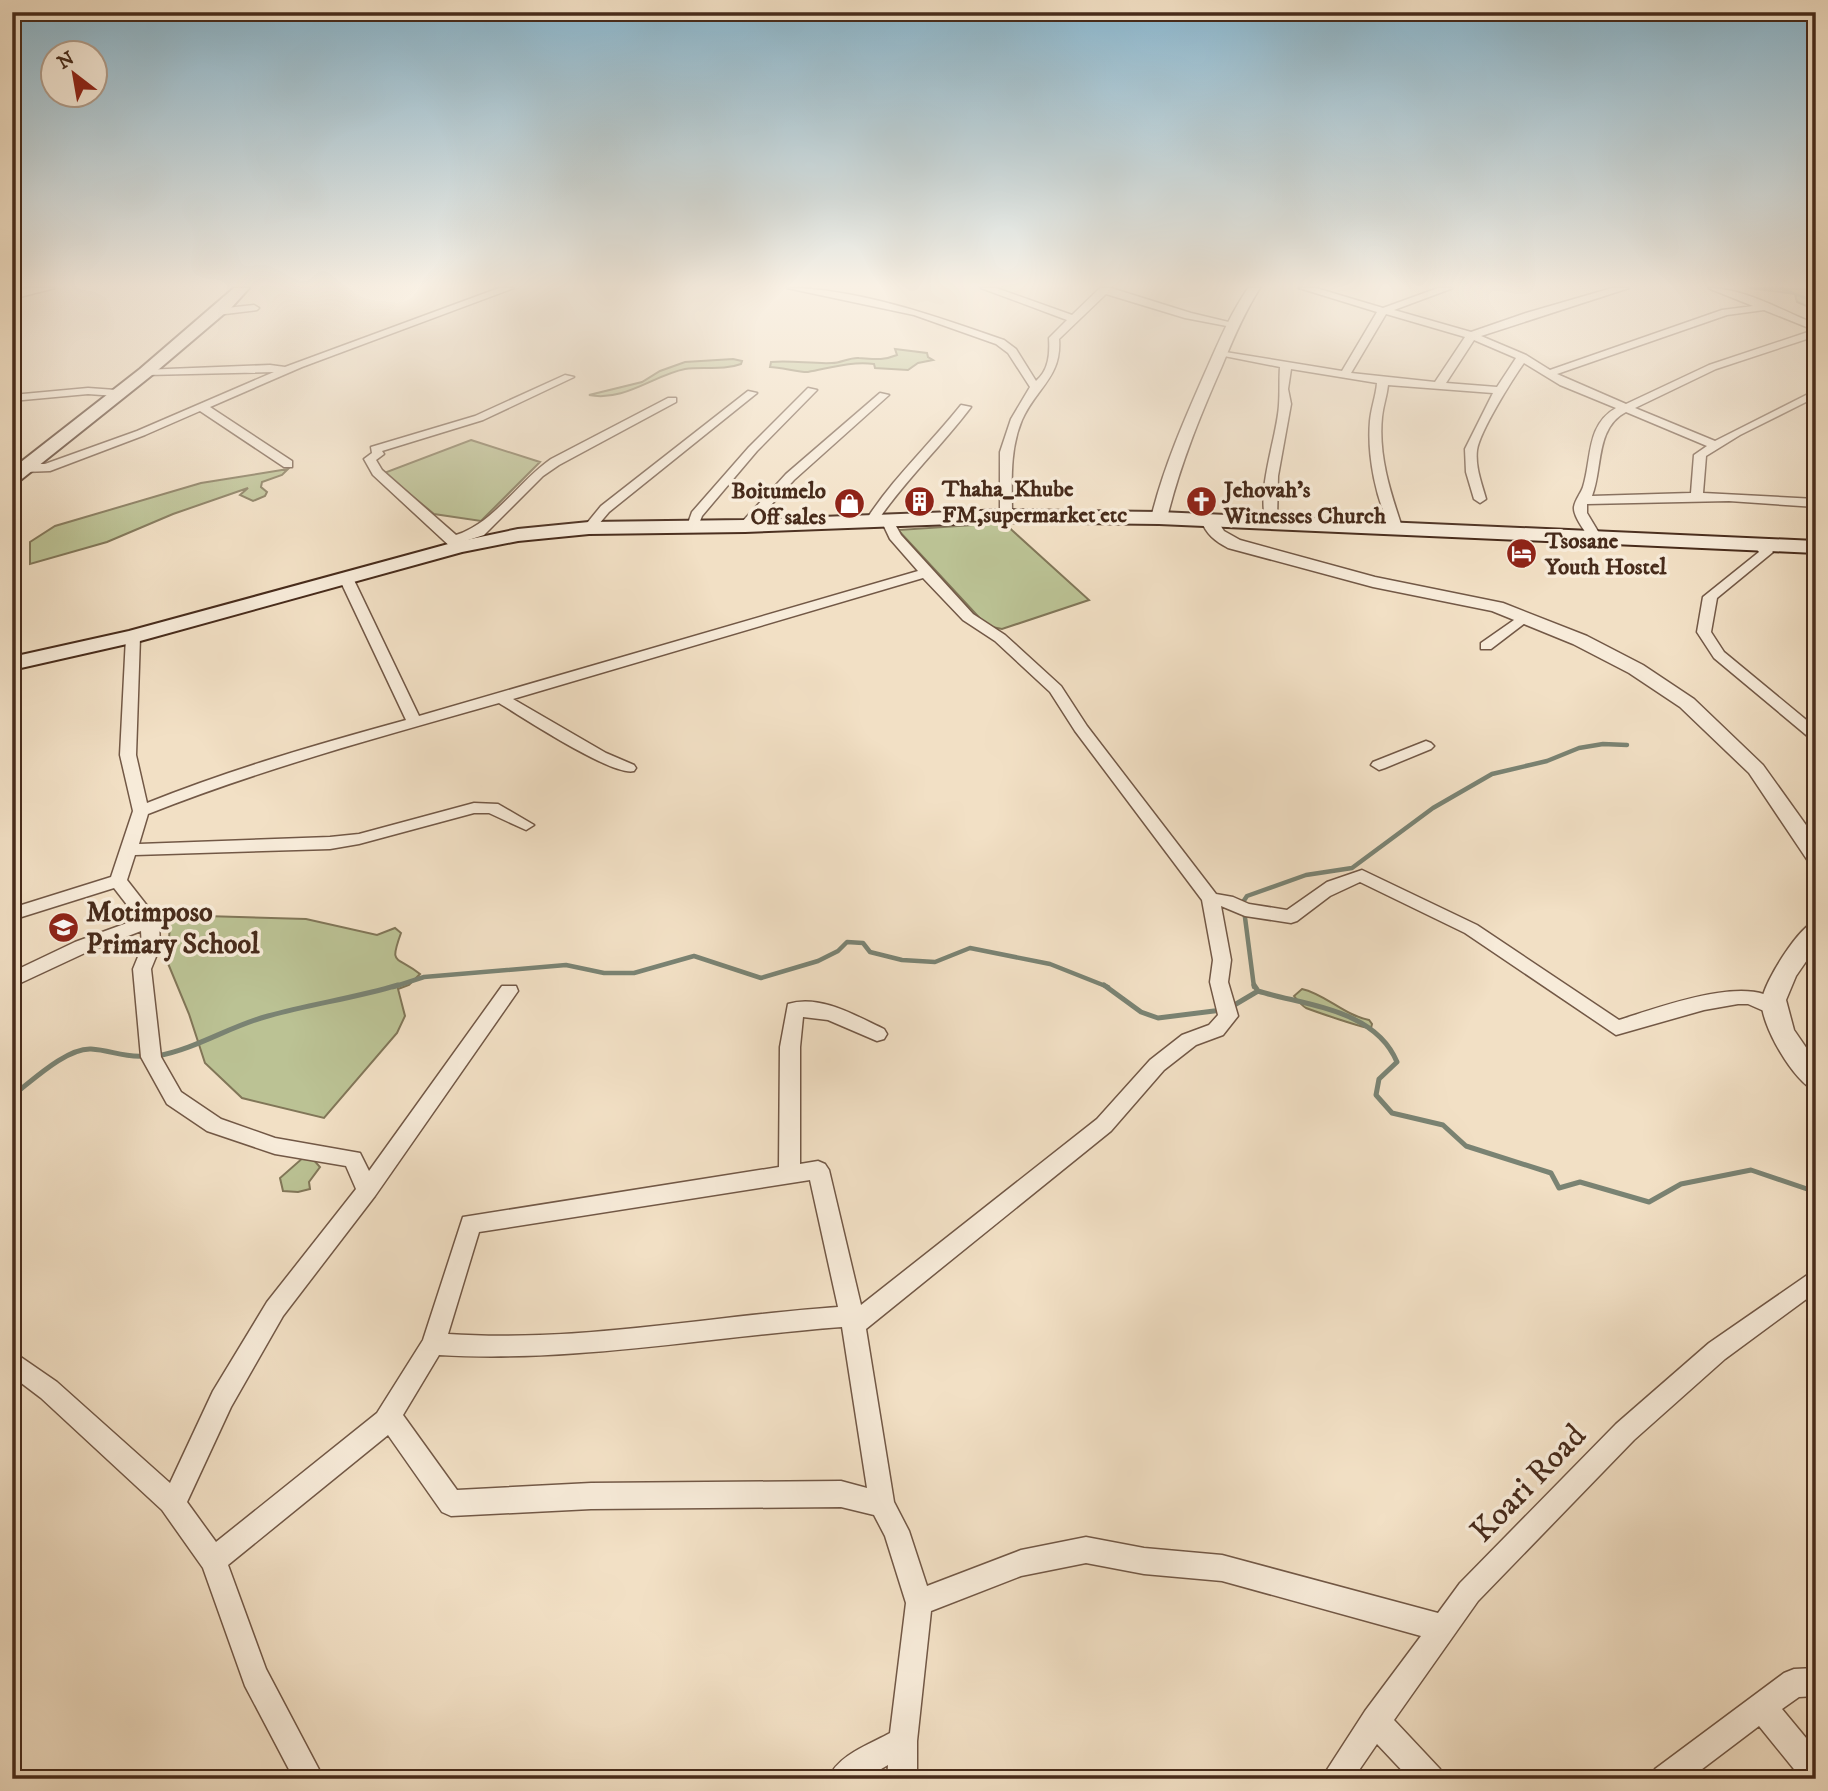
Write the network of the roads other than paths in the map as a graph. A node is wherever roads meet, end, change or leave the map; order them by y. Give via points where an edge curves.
1 (146, 372) joint
2 (159, 372) edge
3 (287, 372) edge
4 (1025, 372) edge
5 (1049, 372) edge
6 (1211, 372) edge
7 (1285, 372) edge
8 (1331, 372) edge
9 (1449, 372) edge
10 (1512, 372) edge
11 (1544, 372) edge
12 (1555, 372) edge
13 (1702, 372) edge
14 (1345, 374) joint
15 (1548, 374) junction
16 (569, 377) dead end
17 (1383, 381) junction
18 (1437, 386) junction
19 (1035, 387) junction
20 (812, 390) dead end
21 (1500, 390) junction
22 (116, 393) junction
23 (752, 393) dead end
24 (1816, 393) edge
25 (884, 395) dead end
26 (12, 398) edge
27 (672, 400) dead end
28 (965, 407) dead end
29 (203, 408) junction
30 (1622, 408) junction
31 (1717, 445) junction
32 (288, 464) dead end
33 (18, 473) edge
34 (1697, 495) junction
35 (1480, 499) dead end
36 (1584, 500) junction
37 (1816, 503) edge
38 (1006, 516) junction
39 (1159, 518) junction
40 (1189, 519) joint
41 (880, 520) junction
42 (1209, 520) junction
43 (1271, 521) junction
44 (693, 526) junction
45 (745, 526) junction
46 (589, 528) junction
47 (1397, 530) junction
48 (1596, 538) junction
49 (457, 543) junction
50 (1758, 543) junction
51 (1816, 547) edge
52 (926, 573) junction
53 (346, 578) junction
54 (1524, 617) junction
55 (132, 637) junction
56 (1486, 646) dead end
57 (12, 664) edge
58 (501, 698) junction
59 (414, 721) junction
60 (1816, 736) edge
61 (1426, 746) dead end
62 (1379, 765) dead end
63 (628, 768) dead end
64 (141, 811) junction
65 (526, 825) dead end
66 (129, 849) junction
67 (1816, 856) edge
68 (118, 881) junction
69 (1211, 899) junction
70 (12, 914) edge
71 (150, 922) junction
72 (1816, 929) edge
73 (12, 980) edge
74 (509, 991) dead end
75 (1773, 1008) junction
76 (877, 1034) dead end
77 (1816, 1081) edge
78 (789, 1174) junction
79 (367, 1189) junction
80 (1816, 1279) edge
81 (853, 1321) junction
82 (433, 1344) junction
83 (12, 1362) edge
84 (386, 1421) junction
85 (171, 1501) junction
86 (882, 1505) junction
87 (213, 1560) junction
88 (919, 1602) junction
89 (1443, 1628) junction
90 (1816, 1682) edge
91 (1761, 1706) junction
92 (1376, 1721) junction
93 (903, 1741) junction
94 (1816, 1773) edge
95 (310, 1779) edge
96 (842, 1779) edge
97 (902, 1779) edge
98 (1335, 1779) edge
99 (1430, 1779) edge
100 (1665, 1779) edge

1 - 2 street
1 - 22 main road
3 - 29 street
4 - 19 street
5 - 19 street
6 - 39 street via 1172,464
7 - 43 street
8 - 14 street
9 - 18 street
10 - 21 street
11 - 15 street
12 - 15 street
13 - 30 street
14 - 17 street
15 - 30 street
16 - 49 street via 479,418 374,449 378,454 370,459 377,472
17 - 18 street
17 - 47 street via 1375,450
18 - 21 street
19 - 38 street via 1006,452
20 - 44 street via 696,514
21 - 35 street via 1471,449
22 - 26 street
22 - 33 main road
23 - 46 street via 605,509
24 - 31 street
25 - 45 street via 790,477
27 - 49 street via 555,462 479,532
28 - 41 street via 891,491
29 - 32 street
29 - 33 street via 46,468
30 - 31 street
30 - 36 street via 1606,422 1596,443
31 - 34 street via 1700,455
34 - 36 street
34 - 37 street
36 - 48 street via 1581,513
38 - 39 main road
38 - 41 main road
39 - 40 main road
40 - 42 main road
41 - 45 main road
41 - 52 street
42 - 43 main road
42 - 54 street via 1219,537 1257,551
43 - 47 main road
44 - 45 main road
44 - 46 main road
46 - 49 main road
47 - 48 main road
48 - 50 main road
49 - 53 main road
50 - 51 main road
50 - 60 street via 1766,552 1710,597 1704,632 1719,655
52 - 58 street
52 - 69 street via 968,617 1000,638 1056,689 1080,728
53 - 55 main road
53 - 59 street
54 - 56 street
54 - 67 street via 1636,669 1687,703 1756,769
55 - 57 main road
55 - 64 street via 128,755
58 - 59 street
58 - 63 street
59 - 64 street via 258,767
61 - 62 street
64 - 66 street
65 - 66 street via 492,807 474,808 330,843
66 - 68 street
68 - 70 street
68 - 71 street
69 - 75 street via 1291,917 1314,898 1347,879 1362,876 1471,929 1616,1028 1736,997
69 - 81 street via 1222,960 1219,982 1228,1016 1216,1030 1189,1040 1157,1065 1104,1125
71 - 73 street via 81,947
71 - 79 street via 151,947 142,969 151,1057 173,1098 214,1125 275,1146 353,1160
72 - 75 street via 1788,969
74 - 79 street
75 - 77 street via 1785,1036
76 - 78 street via 831,1013 795,1009 790,1047
78 - 81 street via 818,1170
78 - 82 street via 471,1224
79 - 85 street via 251,1345
80 - 89 street, Koari Road via 1717,1351 1625,1432 1469,1592
81 - 82 street via 772,1321 702,1332 501,1347
81 - 86 street
82 - 84 street
83 - 85 street
84 - 86 street via 394,1423 451,1503 591,1496 841,1494
84 - 87 street
85 - 87 street
86 - 88 street via 896,1531
87 - 95 street via 255,1676
88 - 89 street via 1021,1563 1086,1550 1222,1568
88 - 93 street
89 - 92 street, Koari Road
90 - 91 street via 1794,1683
91 - 94 street
91 - 100 street
92 - 98 street, Koari Road
92 - 99 street
93 - 96 street
93 - 97 street

